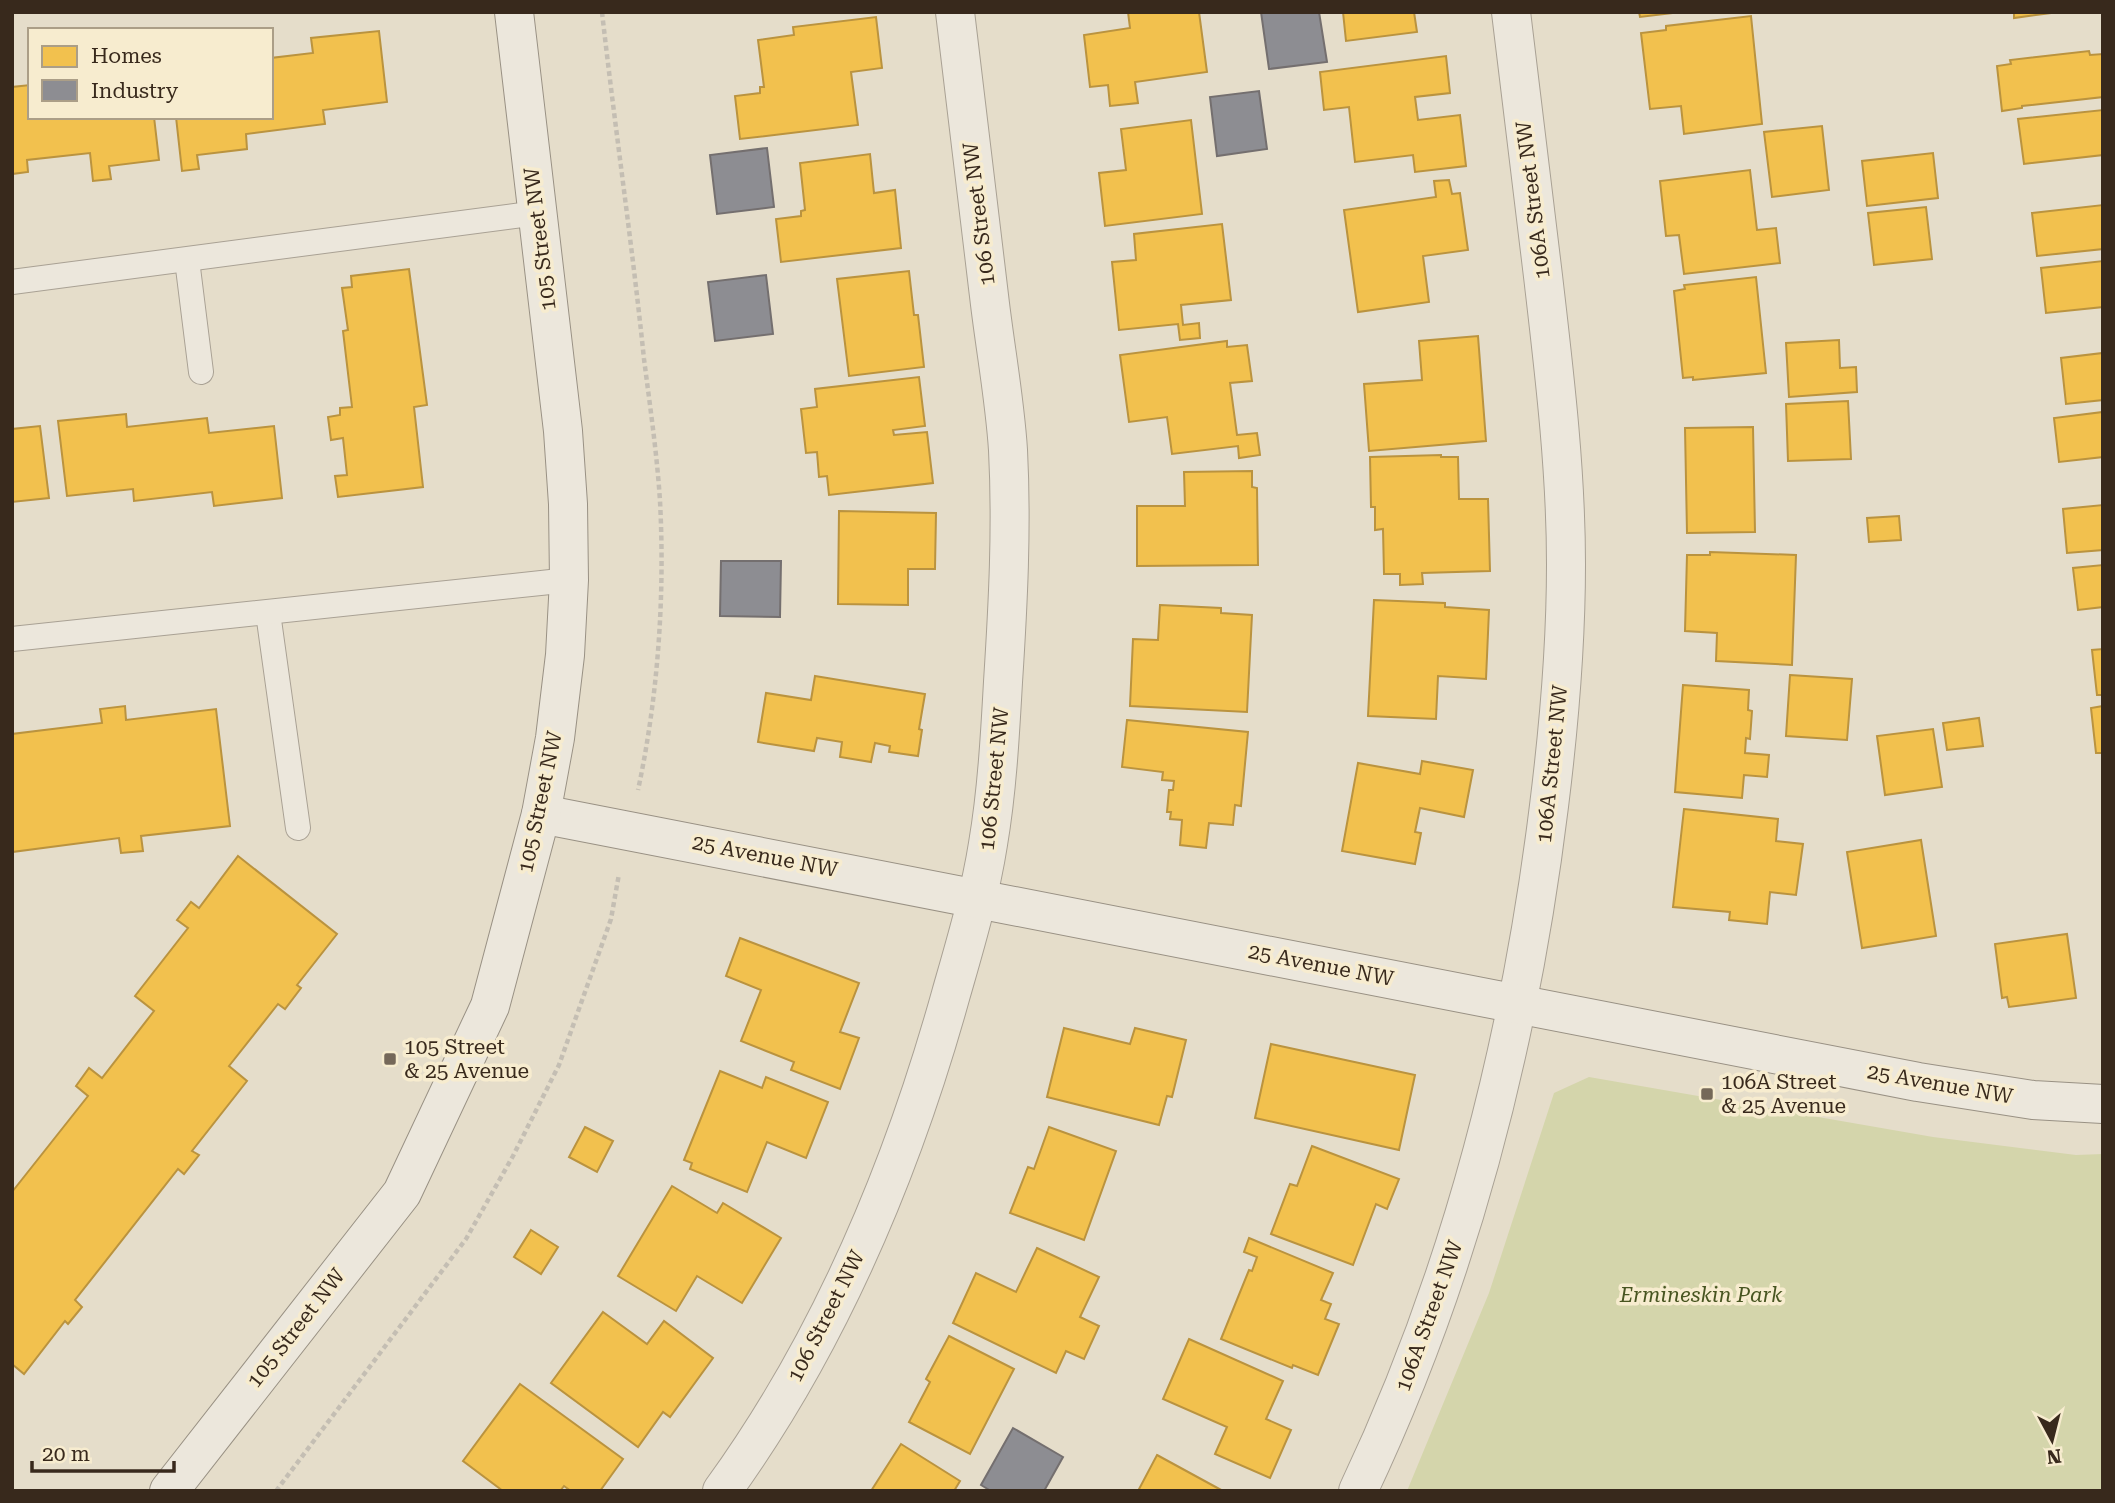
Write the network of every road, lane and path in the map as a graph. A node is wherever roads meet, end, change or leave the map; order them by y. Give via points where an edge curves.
1 (514, 12) edge
2 (602, 12) edge
3 (955, 12) edge
4 (1511, 12) edge
5 (537, 214) junction
6 (187, 260) junction
7 (12, 282) edge
8 (201, 372) dead end
9 (569, 580) junction
10 (268, 613) junction
11 (12, 639) edge
12 (639, 787) dead end
13 (541, 814) junction
14 (298, 828) dead end
15 (617, 887) dead end
16 (977, 898) junction
17 (1518, 1004) junction
18 (2103, 1104) edge
19 (169, 1491) edge
20 (276, 1491) edge
21 (722, 1491) edge
22 (1358, 1491) edge

1 - 5 street, 105 Street NW
2 - 12 path via 660,498 658,650
3 - 16 street, 106 Street NW via 1008,447 1010,527 998,775
4 - 17 street, 106A Street NW via 1553,361 1566,562 1558,730
5 - 6 lane
5 - 9 street, 105 Street NW via 564,443
6 - 7 lane
6 - 8 lane
9 - 10 lane
9 - 13 street, 105 Street NW via 555,738
10 - 11 lane
10 - 14 lane
13 - 16 street, 25 Avenue NW
13 - 19 street, 105 Street NW via 490,1006 402,1193
15 - 20 path via 611,919 559,1065 466,1239
16 - 17 street, 25 Avenue NW
16 - 21 street, 106 Street NW via 916,1111 873,1221 799,1374
17 - 18 street, 25 Avenue NW via 1918,1082 2033,1100
17 - 22 street, 106A Street NW via 1442,1286

